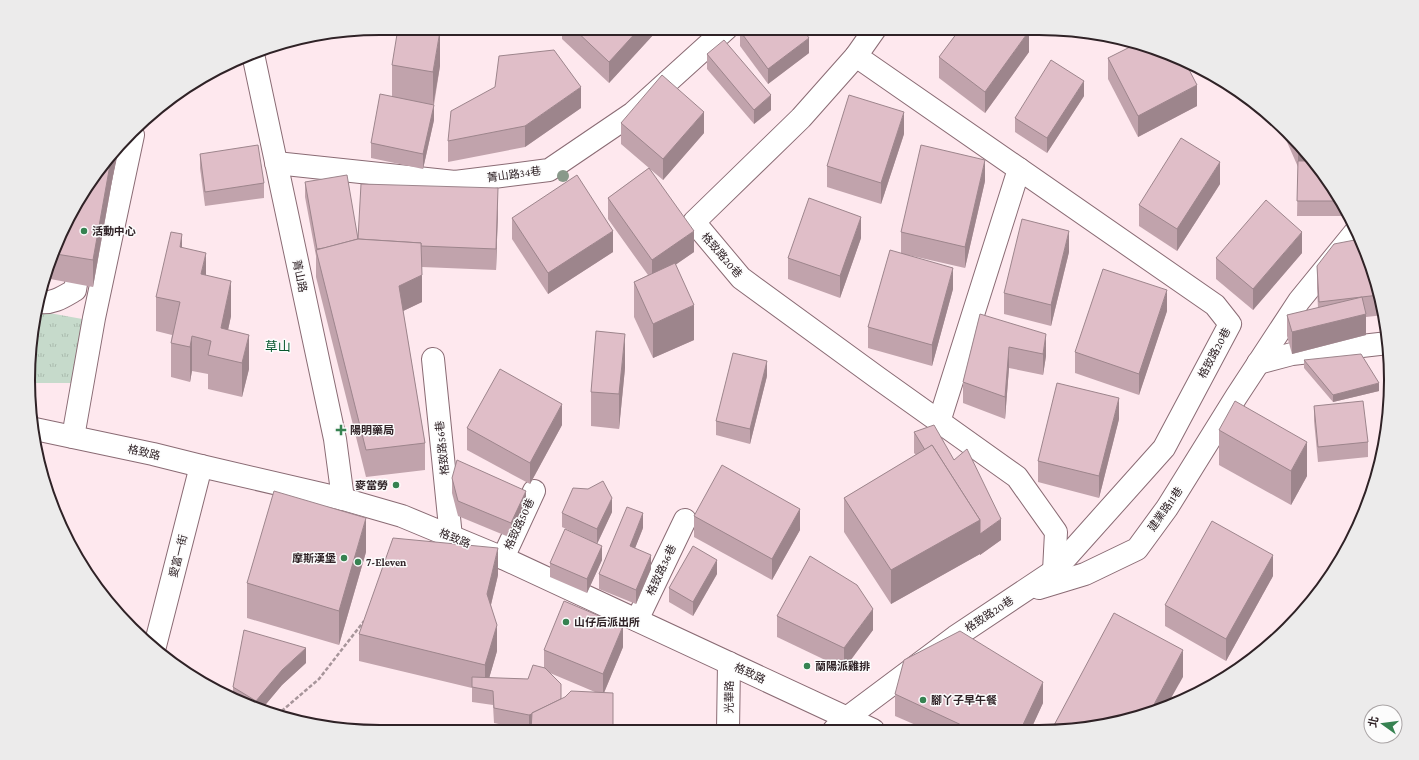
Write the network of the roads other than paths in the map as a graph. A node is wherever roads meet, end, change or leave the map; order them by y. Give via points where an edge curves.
1 (719, 35) edge
2 (870, 35) edge
3 (856, 56) junction
4 (254, 59) edge
5 (132, 141) edge
6 (276, 163) junction
7 (1019, 169) junction
8 (1352, 236) edge
9 (76, 284) dead end
10 (44, 303) edge
11 (1382, 344) edge
12 (433, 359) dead end
13 (1258, 363) junction
14 (939, 422) junction
15 (39, 430) edge
16 (73, 437) junction
17 (201, 466) junction
18 (534, 491) dead end
19 (343, 498) junction
20 (685, 520) dead end
21 (451, 536) junction
22 (503, 558) junction
23 (1054, 571) junction
24 (1020, 594) junction
25 (637, 620) junction
26 (156, 642) edge
27 (729, 663) junction
28 (841, 724) edge
29 (728, 725) edge

1 - 6 street, 菁山路34巷 via 633,113 549,170 455,182
2 - 3 street, 格致路20巷
3 - 7 street, 格致路20巷
3 - 14 street, 格致路20巷 via 801,118 694,222 741,278
4 - 6 street, 菁山路
5 - 16 street via 94,318
6 - 19 street, 菁山路 via 334,439
7 - 14 street
7 - 23 street, 格致路20巷 via 1215,305 1230,324 1164,448
8 - 13 street, 建業路11巷 via 1299,300
9 - 10 street via 74,290 62,298
11 - 13 street via 1292,354
12 - 21 street, 格致路56巷
13 - 24 street, 建業路11巷 via 1167,508 1137,548 1085,574
14 - 23 street, 格致路20巷 via 1017,477 1056,532
15 - 16 street, 格致路
16 - 17 street, 格致路
17 - 19 street, 格致路
17 - 26 street, 愛富一街
18 - 22 street, 格致路50巷
19 - 21 street, 格致路 via 402,516
20 - 25 street, 格致路36巷
21 - 22 street, 格致路
22 - 25 street, 格致路
23 - 24 street, 格致路20巷
24 - 28 street, 格致路20巷 via 954,637
25 - 27 street, 格致路
27 - 28 street, 格致路
27 - 29 street, 光華路

